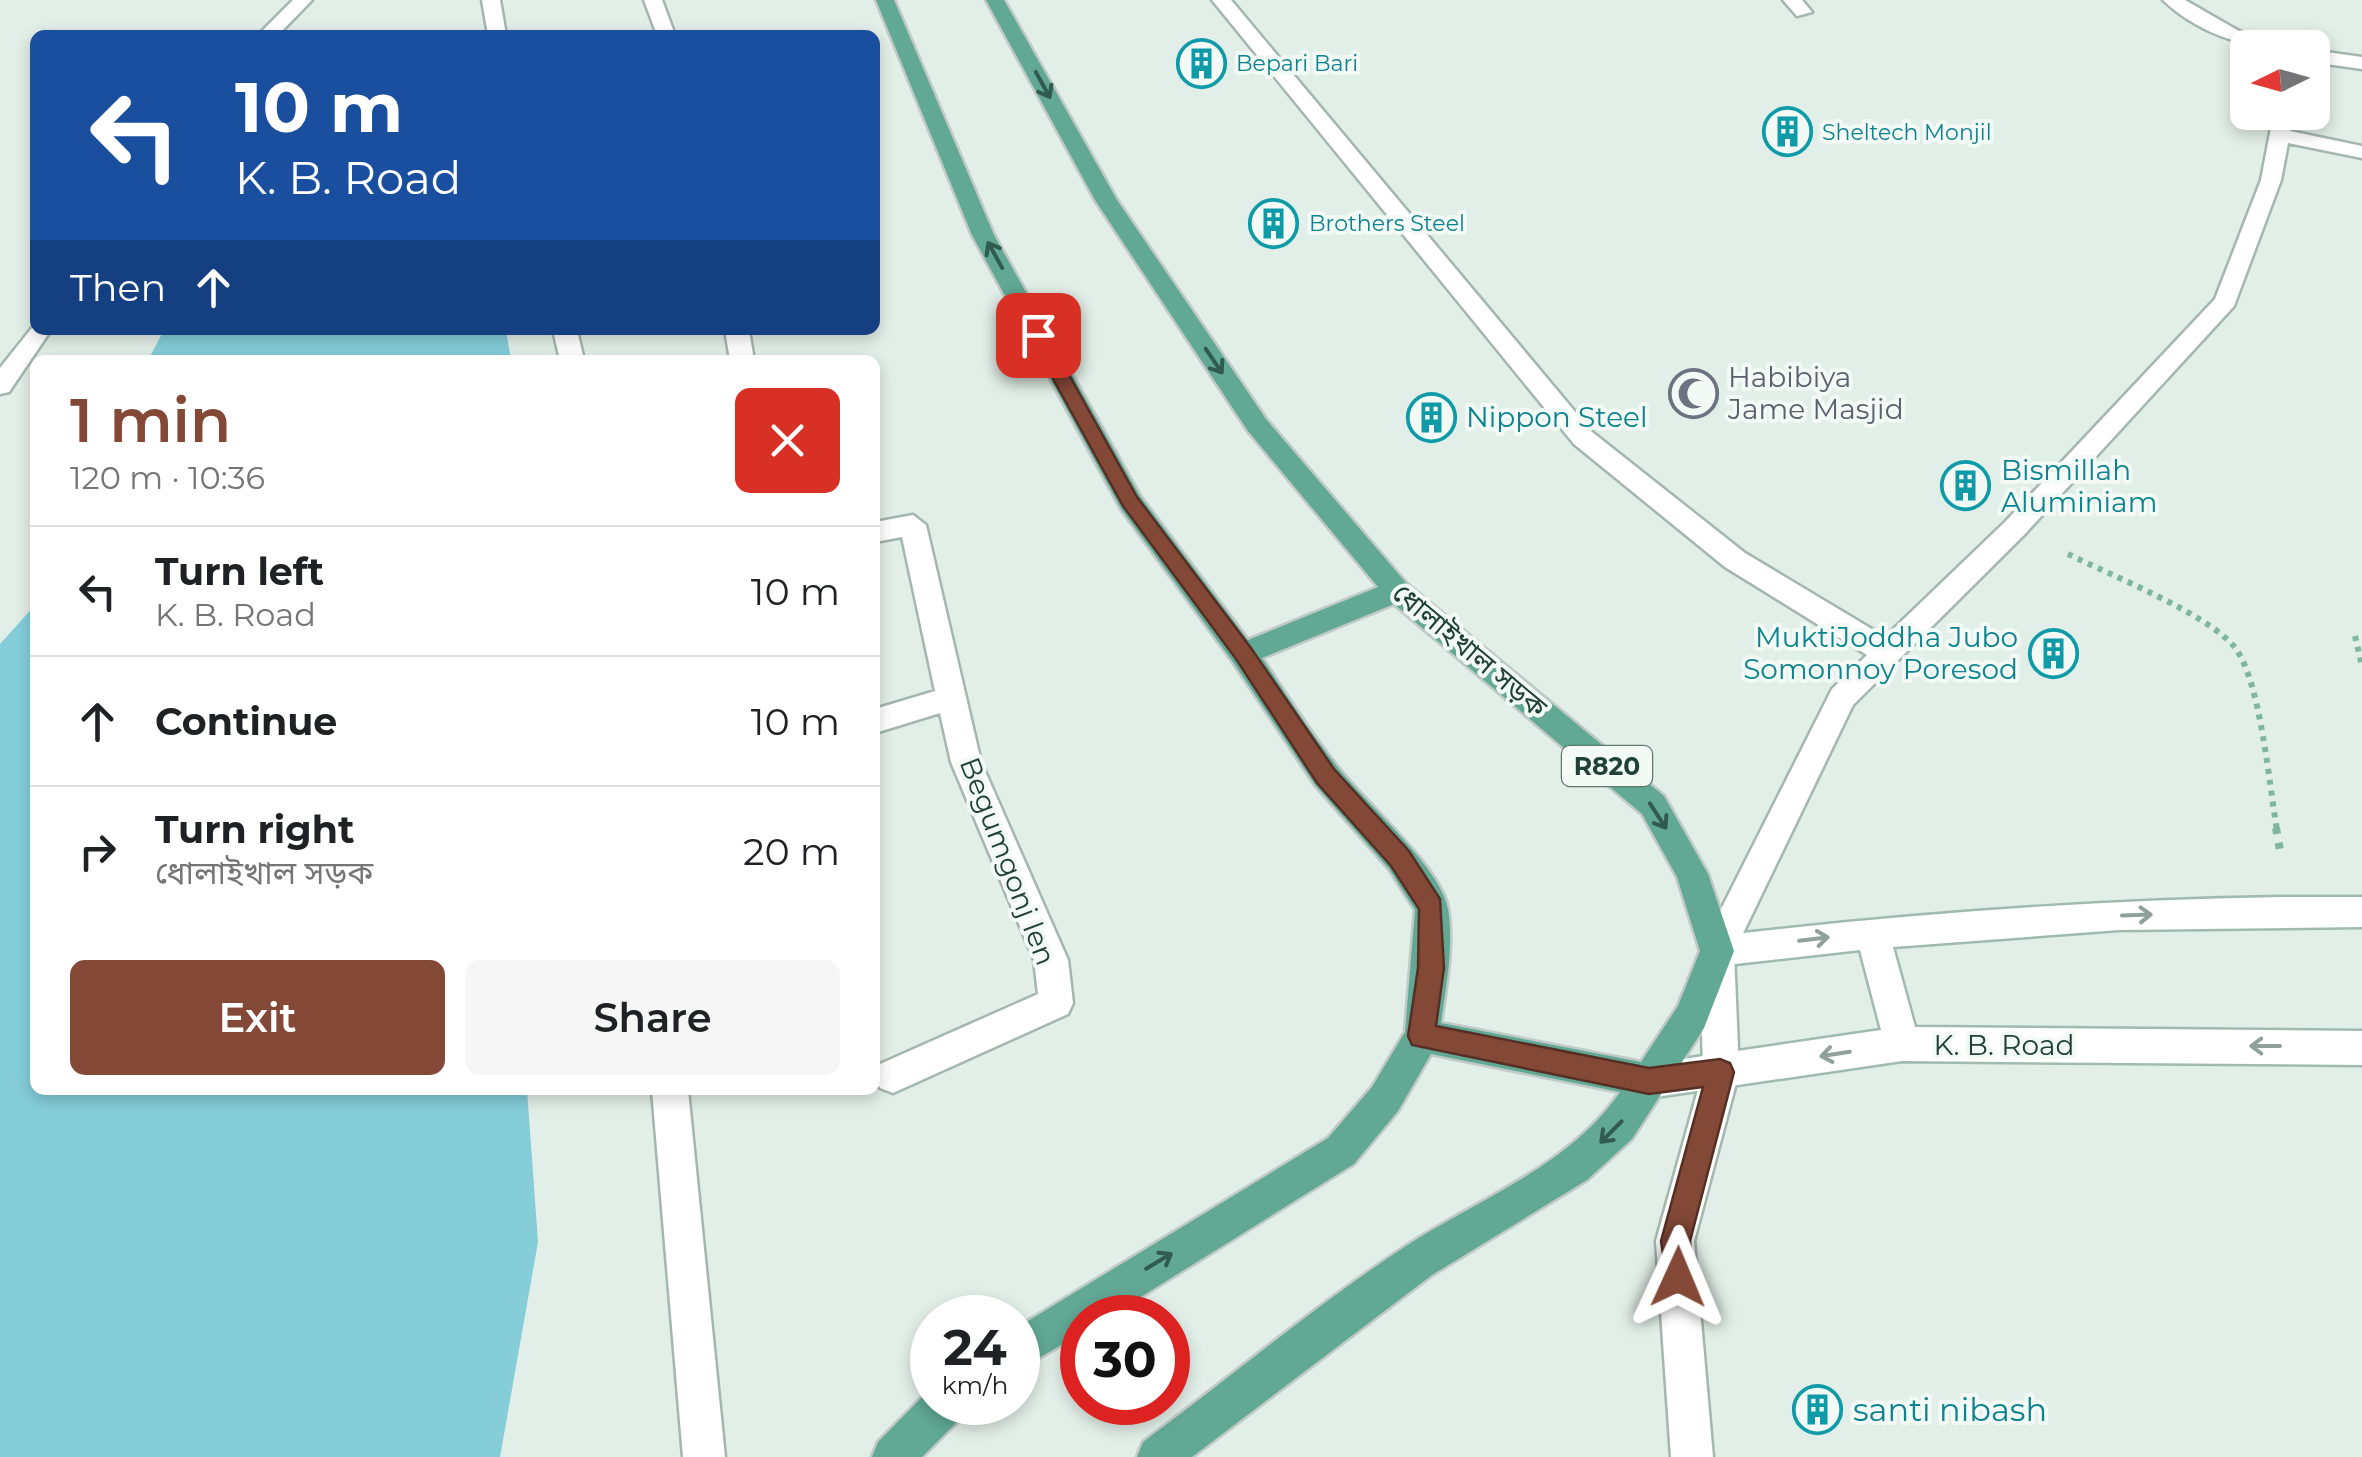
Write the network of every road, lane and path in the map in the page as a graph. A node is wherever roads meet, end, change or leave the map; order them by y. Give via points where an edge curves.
1 (303, 0) edge
2 (491, 0) edge
3 (654, 0) edge
4 (886, 0) edge
5 (995, 0) edge
6 (1221, 0) edge
7 (2172, 0) edge
8 (271, 30) edge
9 (496, 30) edge
10 (664, 30) edge
11 (2230, 34) edge
12 (2330, 59) edge
13 (2362, 63) edge
14 (2281, 130) edge
15 (2299, 130) edge
16 (2362, 152) edge
17 (36, 335) edge
18 (0, 386) edge
19 (2015, 528) junction
20 (880, 531) edge
21 (1397, 591) junction
22 (2355, 636) dead end
23 (1243, 654) junction
24 (1889, 654) junction
25 (2362, 666) edge
26 (953, 697) junction
27 (880, 719) edge
28 (2292, 911) junction
29 (2362, 912) edge
30 (1872, 932) junction
31 (1717, 951) junction
32 (1422, 1036) junction
33 (1902, 1044) junction
34 (2362, 1048) edge
35 (1720, 1072) junction
36 (894, 1076) dead end
37 (1649, 1081) junction
38 (670, 1095) edge
39 (1040, 1336) edge
40 (924, 1425) edge
41 (704, 1457) edge
42 (893, 1457) edge
43 (1158, 1457) edge
44 (1692, 1457) edge

1 - 8 street
2 - 9 street
3 - 10 street
23 -> 4 main road via 1130,502 983,235
5 -> 21 main road, ধোলাইখাল সড়ক / R820 via 1106,200 1257,426
6 - 24 street via 1582,438 1735,560
7 - 11 street
12 - 13 street
14 - 19 street via 2271,180 2226,301
15 - 16 street
17 - 18 street
19 - 24 street
19 - 28 path via 2219,630 2238,652 2250,682
20 - 26 street, Begumgonj len via 913,524
21 - 23 main road
21 -> 31 main road, ধোলাইখাল সড়ক / R820 via 1653,804 1692,874
22 - 25 path
23 - 32 main road via 1326,776 1432,906
24 - 31 street via 1842,697
26 - 27 street
26 - 36 street, Begumgonj len via 966,762 1051,960 1056,1003
28 - 29 street
30 -> 28 street
31 -> 30 street
30 - 33 street
31 - 35 street
31 - 37 main road via 1692,1016
32 - 37 main road
39 -> 32 main road via 1341,1151 1384,1099
34 -> 33 street, K. B. Road
33 -> 35 street, K. B. Road
35 - 37 street, K. B. Road
35 - 44 street via 1675,1241
37 -> 43 main road via 1619,1126 1574,1167 1418,1262
38 - 41 street
40 - 42 main road

